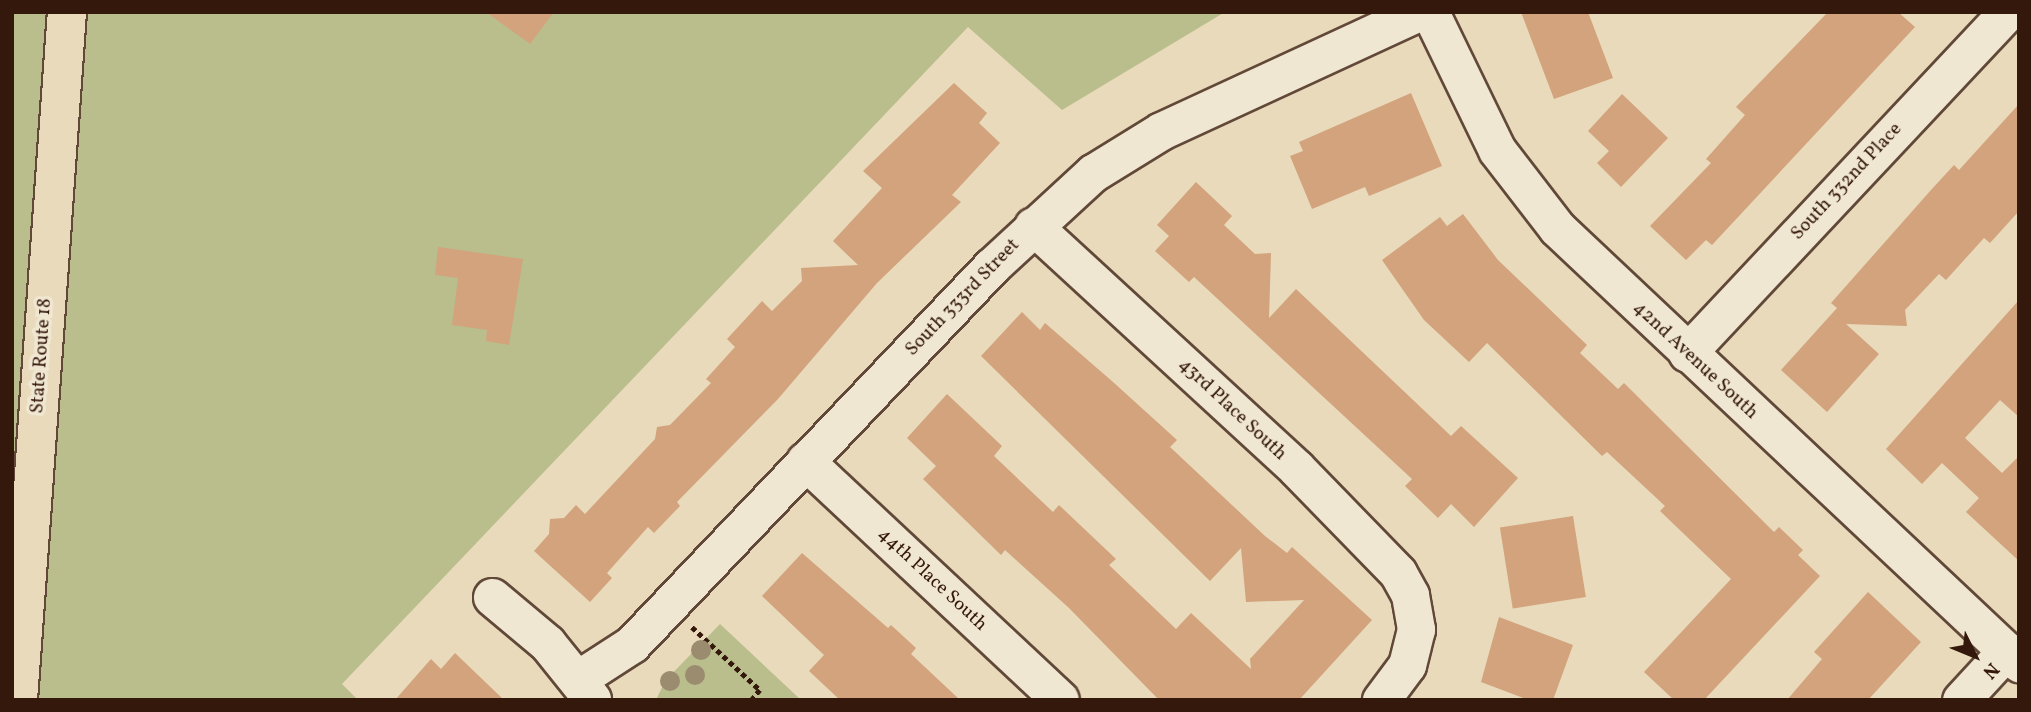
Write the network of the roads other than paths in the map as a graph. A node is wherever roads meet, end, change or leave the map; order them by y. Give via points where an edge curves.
1 (67, 12) edge
2 (1419, 12) edge
3 (1430, 12) edge
4 (2007, 12) edge
5 (1033, 226) junction
6 (1687, 353) junction
7 (804, 461) junction
8 (492, 597) dead end
9 (2013, 657) edge
10 (585, 689) edge
11 (18, 700) edge
12 (1060, 700) edge
13 (1381, 700) edge
14 (1961, 700) edge

1 - 11 highway, State Route 18
2 - 5 street, South 333rd Street via 1136,145 1093,173
3 - 6 street, 42nd Avenue South via 1485,128 1535,204
4 - 6 street, South 332nd Place
5 - 7 street, South 333rd Street
5 - 13 street, 43rd Place South via 1362,532 1398,573 1414,607 1411,652
6 - 9 street, 42nd Avenue South
7 - 10 street, South 333rd Street
7 - 12 street, 44th Place South
8 - 10 street via 547,643
9 - 14 street

